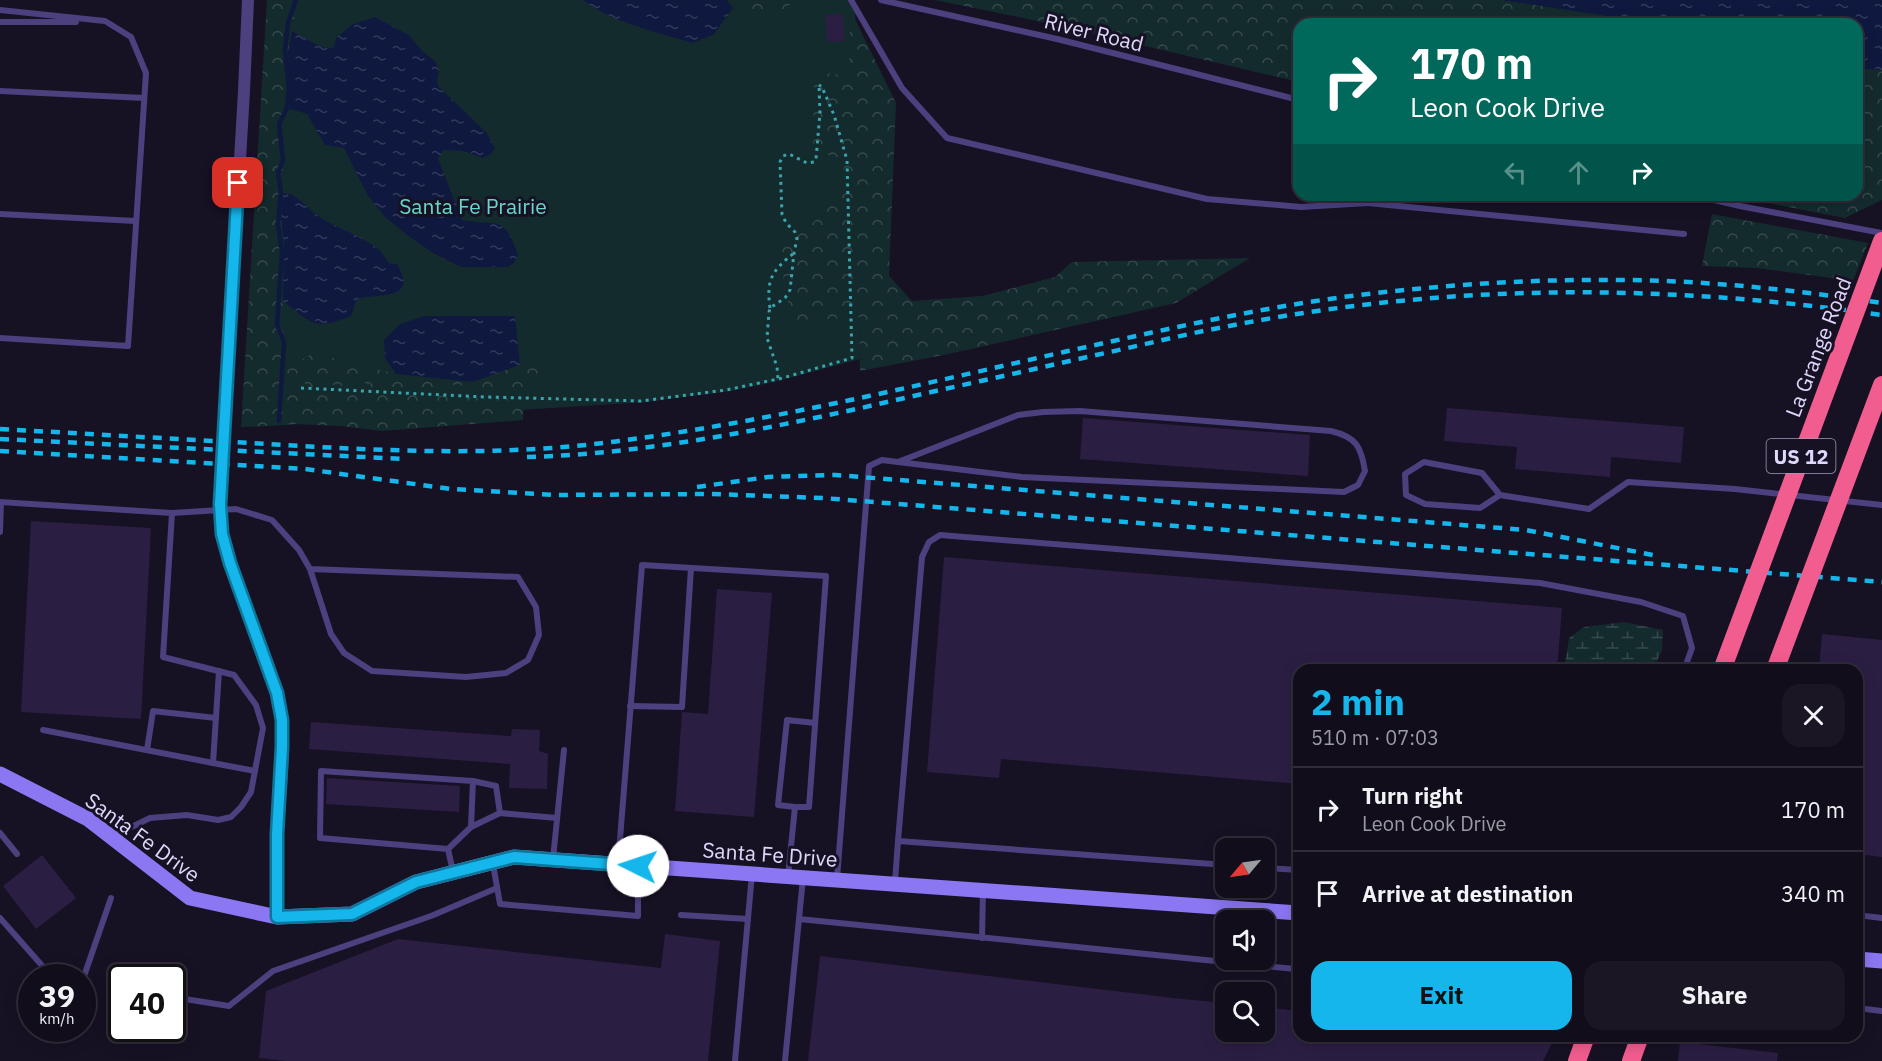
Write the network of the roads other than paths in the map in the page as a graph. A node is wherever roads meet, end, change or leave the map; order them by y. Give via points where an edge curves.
1 (248, 0) edge
2 (851, 0) edge
3 (881, 0) edge
4 (0, 10) edge
5 (95, 21) junction
6 (0, 22) edge
7 (0, 91) edge
8 (144, 98) junction
9 (1293, 98) edge
10 (1719, 201) edge
11 (1368, 203) joint
12 (0, 213) edge
13 (136, 221) junction
14 (1882, 233) edge
15 (1684, 234) dead end
16 (1882, 241) edge
17 (0, 338) edge
18 (1882, 385) edge
19 (898, 462) junction
20 (1500, 495) junction
21 (1, 502) edge
22 (1882, 505) edge
23 (172, 513) junction
24 (0, 532) edge
25 (691, 568) junction
26 (310, 569) junction
27 (1686, 664) edge
28 (1724, 664) edge
29 (1777, 664) edge
30 (219, 671) junction
31 (630, 706) junction
32 (216, 718) junction
33 (816, 723) junction
34 (43, 730) dead end
35 (147, 750) junction
36 (564, 750) dead end
37 (213, 763) junction
38 (255, 771) junction
39 (0, 774) edge
40 (473, 780) junction
41 (795, 807) junction
42 (500, 813) junction
43 (557, 818) junction
44 (471, 827) junction
45 (0, 832) edge
46 (111, 837) junction
47 (898, 841) junction
48 (448, 849) junction
49 (17, 854) dead end
50 (553, 860) junction
51 (492, 862) junction
52 (618, 864) junction
53 (1215, 864) edge
54 (638, 866) junction
55 (1275, 869) edge
56 (1293, 870) edge
57 (453, 872) junction
58 (752, 874) junction
59 (796, 877) junction
60 (837, 880) junction
61 (895, 884) junction
62 (497, 888) junction
63 (983, 890) junction
64 (111, 898) dead end
65 (1293, 913) edge
66 (681, 915) dead end
67 (1863, 916) edge
68 (277, 917) junction
69 (0, 918) edge
70 (1882, 918) edge
71 (799, 919) junction
72 (748, 920) junction
73 (982, 938) junction
74 (1863, 960) edge
75 (1882, 962) edge
76 (41, 964) edge
77 (88, 964) edge
78 (1293, 969) edge
79 (186, 999) edge
80 (1863, 1009) edge
81 (1882, 1011) edge
82 (1584, 1042) edge
83 (1638, 1042) edge
84 (735, 1061) edge
85 (784, 1061) edge
86 (1577, 1061) edge
87 (1631, 1061) edge

1 - 68 street, bridge via 220,504 222,534 230,563 282,720
2 - 11 lane via 902,88 947,138 1207,200 1301,207
3 - 9 lane, River Road
4 - 5 lane
5 - 6 lane
5 - 8 lane via 105,21 131,37 146,73
7 - 8 lane
8 - 13 lane
10 - 14 lane
11 - 15 lane
12 - 13 lane
13 - 17 lane via 128,346
16 - 28 highway, La Grange Road / US 12, bridge
18 - 29 highway, US 12, bridge
19 - 19 lane via 1022,477 1344,492 1358,485 1365,471 1359,446 1346,435 1331,431 1080,411 1018,415
19 - 60 lane via 882,460 869,466 867,477
20 - 20 lane via 1482,473 1424,462 1405,474 1406,495 1425,504 1480,508
20 - 22 lane via 1589,509 1628,482
21 - 23 lane
21 - 24 lane
23 - 26 lane via 236,509 272,520
23 - 30 lane via 164,657
25 - 31 lane via 642,565
25 - 31 lane via 682,707
25 - 33 lane via 826,576
26 - 26 lane via 331,634 344,653 372,671 466,677 506,673 528,660 539,635 536,607 518,577
27 - 47 lane via 1692,648 1683,616 1641,602 1540,583 940,535 929,543 922,556
30 - 32 lane
30 - 38 lane via 234,675 256,705 263,728
31 - 52 lane
32 - 35 lane via 153,711
32 - 37 lane
33 - 41 lane via 809,807
33 - 41 lane via 788,720 778,805
34 - 35 lane
35 - 37 lane
36 - 43 lane
37 - 38 lane
38 - 46 lane via 251,792 231,816 218,820 187,815 150,818
39 - 46 street, Santa Fe Drive via 88,819
40 - 42 lane via 496,786
40 - 44 lane
40 - 48 lane via 321,771 320,838
41 - 59 lane
42 - 43 lane
42 - 44 lane
43 - 50 lane
44 - 48 lane
45 - 49 lane
46 - 68 street, Santa Fe Drive via 190,898
47 - 53 lane
47 - 61 lane
48 - 57 lane
50 - 51 street, Santa Fe Drive via 514,857
50 - 52 street, Santa Fe Drive
51 - 57 street, Santa Fe Drive
51 - 62 lane
52 - 54 street, Santa Fe Drive
54 - 58 street, Santa Fe Drive
54 - 62 lane via 638,916 500,904
55 - 56 lane
57 - 68 street, Santa Fe Drive via 416,882 352,914
58 - 59 street, Santa Fe Drive
58 - 72 lane
59 - 60 street, Santa Fe Drive
59 - 71 lane
60 - 61 street, Santa Fe Drive
61 - 63 street, Santa Fe Drive
62 - 79 lane via 431,916 273,972 229,1006
63 - 65 street, Santa Fe Drive
63 - 73 lane
64 - 77 lane
66 - 72 lane
67 - 70 lane
69 - 76 lane
71 - 73 lane
71 - 85 lane
72 - 84 lane
73 - 78 lane
74 - 75 street
80 - 81 lane
82 - 86 highway
83 - 87 highway

